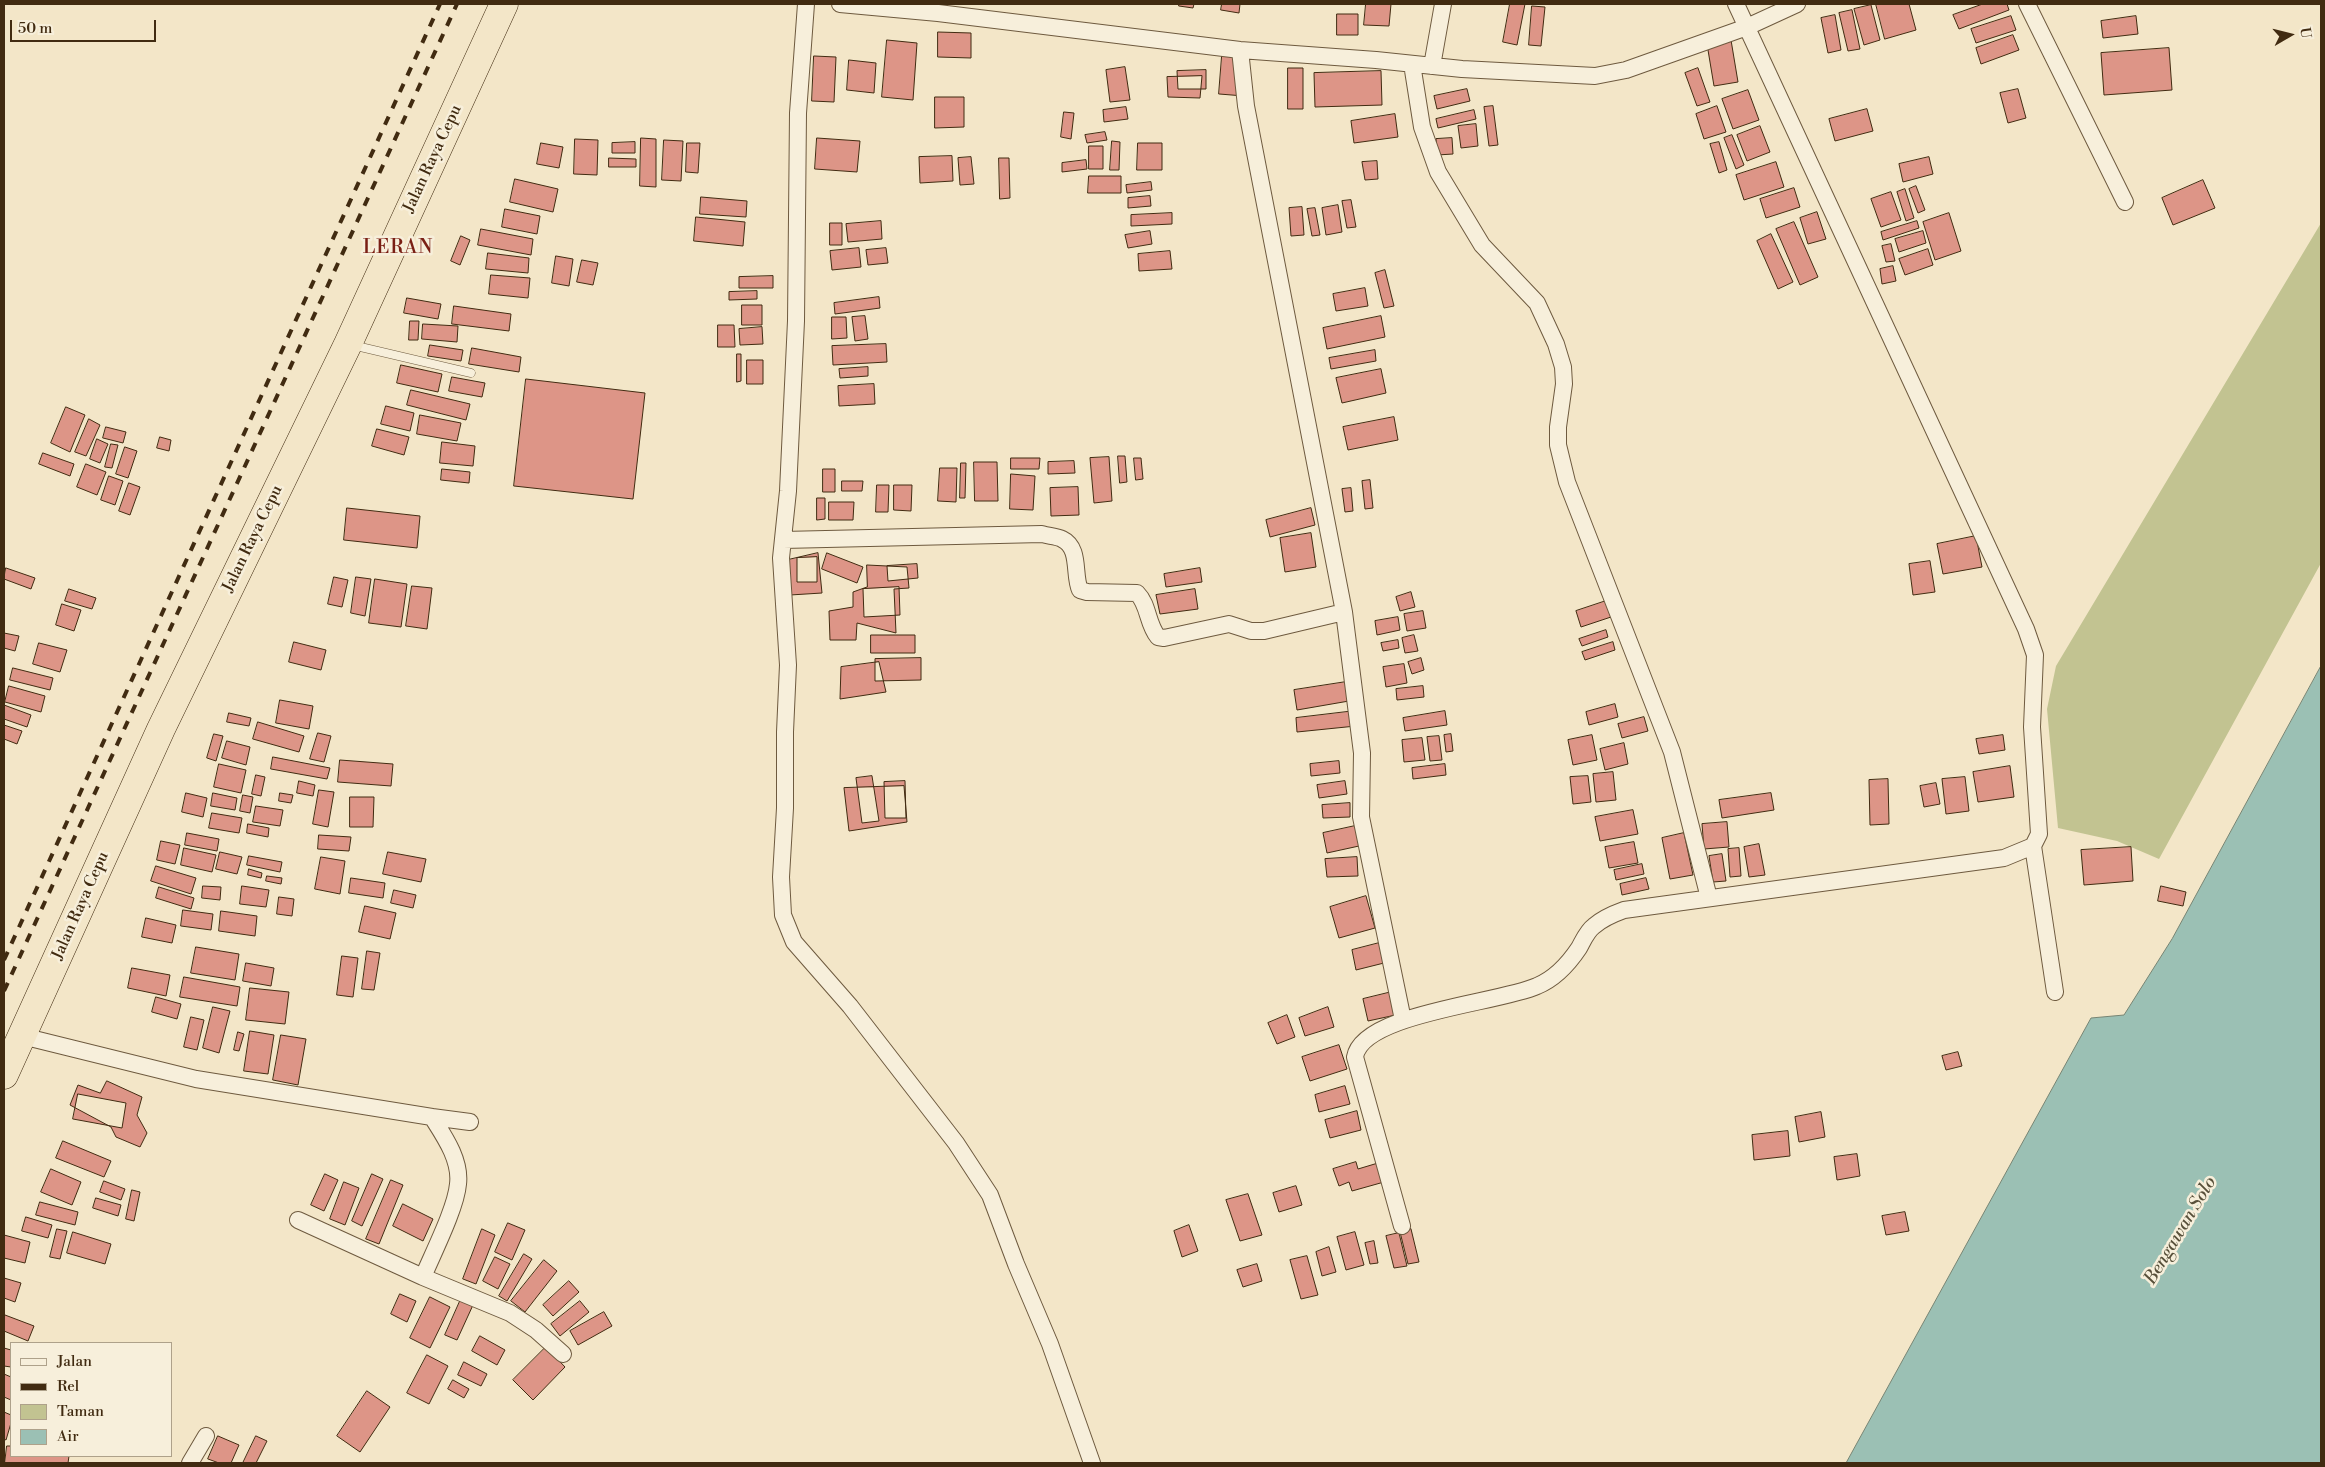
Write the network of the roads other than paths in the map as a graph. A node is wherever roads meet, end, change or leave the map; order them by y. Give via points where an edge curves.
1 (504, 4) edge
2 (806, 4) edge
3 (840, 4) edge
4 (1443, 4) edge
5 (1736, 4) edge
6 (1797, 4) edge
7 (2027, 4) edge
8 (938, 8) edge
9 (1747, 27) junction
10 (1240, 50) junction
11 (1412, 64) junction
12 (1432, 66) junction
13 (2125, 202) dead end
14 (348, 344) junction
15 (471, 373) dead end
16 (783, 540) junction
17 (1344, 612) junction
18 (2033, 846) junction
19 (1710, 898) junction
20 (2055, 992) dead end
21 (1402, 1020) junction
22 (22, 1036) junction
23 (4, 1075) edge
24 (432, 1117) junction
25 (470, 1122) dead end
26 (298, 1220) dead end
27 (1402, 1226) dead end
28 (423, 1277) junction
29 (563, 1354) dead end
30 (206, 1436) dead end
31 (190, 1463) edge
32 (1092, 1463) edge

1 - 14 highway, Jalan Raya Cepu
2 - 16 street via 798,113 796,321
3 - 8 street
4 - 12 street
5 - 9 street
6 - 9 street
7 - 13 street
8 - 10 street
9 - 12 street via 1626,70 1595,76
9 - 18 street via 1971,515 2017,607 2035,655 2032,727 2039,834
10 - 11 street
10 - 17 street via 1246,106
11 - 12 street
11 - 19 street via 1422,127 1438,172 1482,245 1537,303 1556,344 1564,384 1558,445 1567,482 1672,752
14 - 15 lane
14 - 22 highway, Jalan Raya Cepu via 161,729
16 - 17 street via 1042,534 1063,539 1073,549 1080,590 1137,593 1142,598 1155,634 1164,638 1229,624 1251,631 1264,631
16 - 32 street via 781,558 788,665 781,877 783,916 794,942 850,1006 956,1143 990,1195 1050,1344
17 - 21 street via 1362,753 1361,817
18 - 19 street via 2004,858
18 - 20 street
19 - 21 street via 1624,910 1608,916 1592,927 1558,972 1537,986
21 - 27 street via 1363,1040 1356,1047 1355,1057
22 - 23 highway, Jalan Raya Cepu
22 - 24 street via 196,1079
24 - 25 street
24 - 28 street via 450,1146 459,1183
26 - 28 street
28 - 29 street via 510,1313
30 - 31 street

